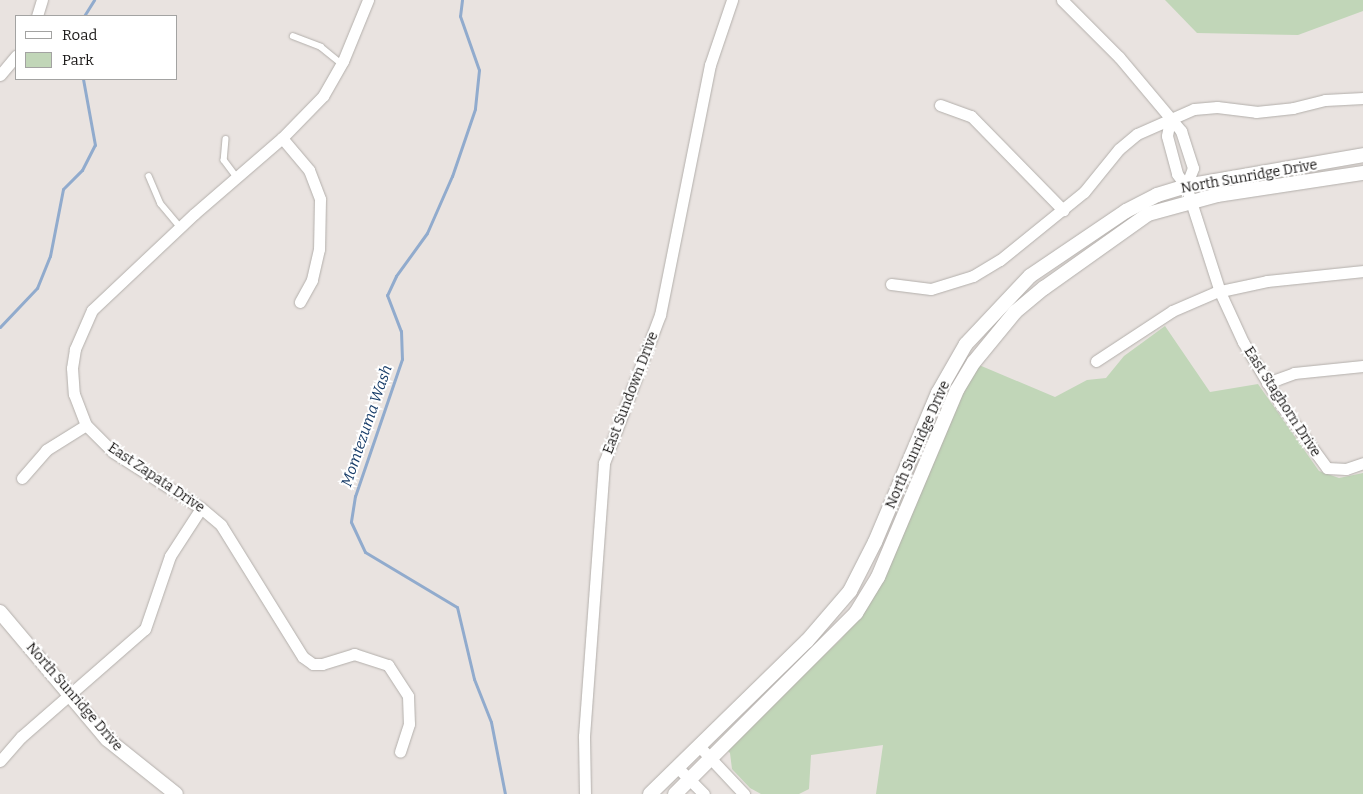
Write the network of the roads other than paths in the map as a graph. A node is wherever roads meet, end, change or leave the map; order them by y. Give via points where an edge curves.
1 (42, 0) edge
2 (368, 0) edge
3 (732, 0) edge
4 (1062, 0) edge
5 (37, 15) edge
6 (293, 36) dead end
7 (15, 57) edge
8 (342, 64) junction
9 (0, 75) edge
10 (1363, 98) edge
11 (940, 105) dead end
12 (1170, 120) junction
13 (282, 138) junction
14 (226, 140) dead end
15 (1188, 151) junction
16 (1363, 155) edge
17 (1172, 156) junction
18 (1363, 174) edge
19 (148, 176) dead end
20 (237, 177) junction
21 (1186, 186) junction
22 (1190, 200) junction
23 (1063, 210) junction
24 (180, 227) junction
25 (1363, 271) edge
26 (891, 284) dead end
27 (1220, 292) junction
28 (300, 302) dead end
29 (1096, 361) dead end
30 (1363, 366) edge
31 (1267, 383) junction
32 (86, 425) junction
33 (1363, 463) edge
34 (22, 478) dead end
35 (201, 508) junction
36 (0, 612) edge
37 (71, 693) junction
38 (700, 746) junction
39 (400, 752) dead end
40 (711, 759) junction
41 (0, 761) edge
42 (677, 767) junction
43 (690, 780) junction
44 (740, 793) edge
45 (176, 794) edge
46 (585, 794) edge
47 (650, 794) edge
48 (675, 794) edge
49 (704, 794) edge

1 - 5 street
2 - 8 street, East Zapata Drive
3 - 46 street, East Sundown Drive via 710,65 660,315 604,463 584,736
4 - 12 street, East Staghorn Drive via 1119,57
6 - 8 lane via 321,47
7 - 9 street
8 - 13 street, East Zapata Drive via 323,96
10 - 12 street via 1325,100 1256,112 1216,107 1194,109
11 - 23 street via 971,116
12 - 15 street, East Staghorn Drive via 1180,131
12 - 17 street, East Staghorn Drive via 1166,136
12 - 23 street via 1128,140 1084,192
13 - 20 street, East Zapata Drive
13 - 28 street via 309,170 320,199 319,249 312,280
14 - 20 lane via 224,160
15 - 17 street
15 - 21 street, East Staghorn Drive via 1193,168
16 - 21 street, North Sunridge Drive
17 - 21 street, East Staghorn Drive via 1177,174
18 - 22 street, North Sunridge Drive
19 - 24 lane via 161,204
20 - 24 street, East Zapata Drive
21 - 22 street, East Staghorn Drive
21 - 38 street, North Sunridge Drive via 1157,195 1126,211 1030,276 980,326 938,393 875,542 850,591 807,641
22 - 27 street, East Staghorn Drive
22 - 40 street, North Sunridge Drive via 1148,214 1129,226 1044,288 996,333 957,390 878,578 856,613
23 - 26 street via 1000,260 973,276 931,289
24 - 32 street, East Zapata Drive via 92,310 81,332 72,368 74,394
25 - 27 street via 1267,281
27 - 29 street via 1172,311
27 - 31 street, East Staghorn Drive via 1243,342
30 - 31 street via 1294,373
31 - 33 street, East Staghorn Drive via 1327,468 1346,469
32 - 34 street via 46,450
32 - 35 street, East Zapata Drive via 113,452
35 - 37 street via 170,556 145,629
35 - 39 street, East Zapata Drive via 227,532 303,656 314,664 354,654 388,665 408,696 409,724
36 - 37 street, North Sunridge Drive
37 - 41 street
37 - 45 street, North Sunridge Drive via 107,739
38 - 40 street
38 - 42 street, North Sunridge Drive
40 - 43 street, North Sunridge Drive
40 - 44 street
42 - 43 street
42 - 47 street, North Sunridge Drive
43 - 48 street, North Sunridge Drive
43 - 49 street

